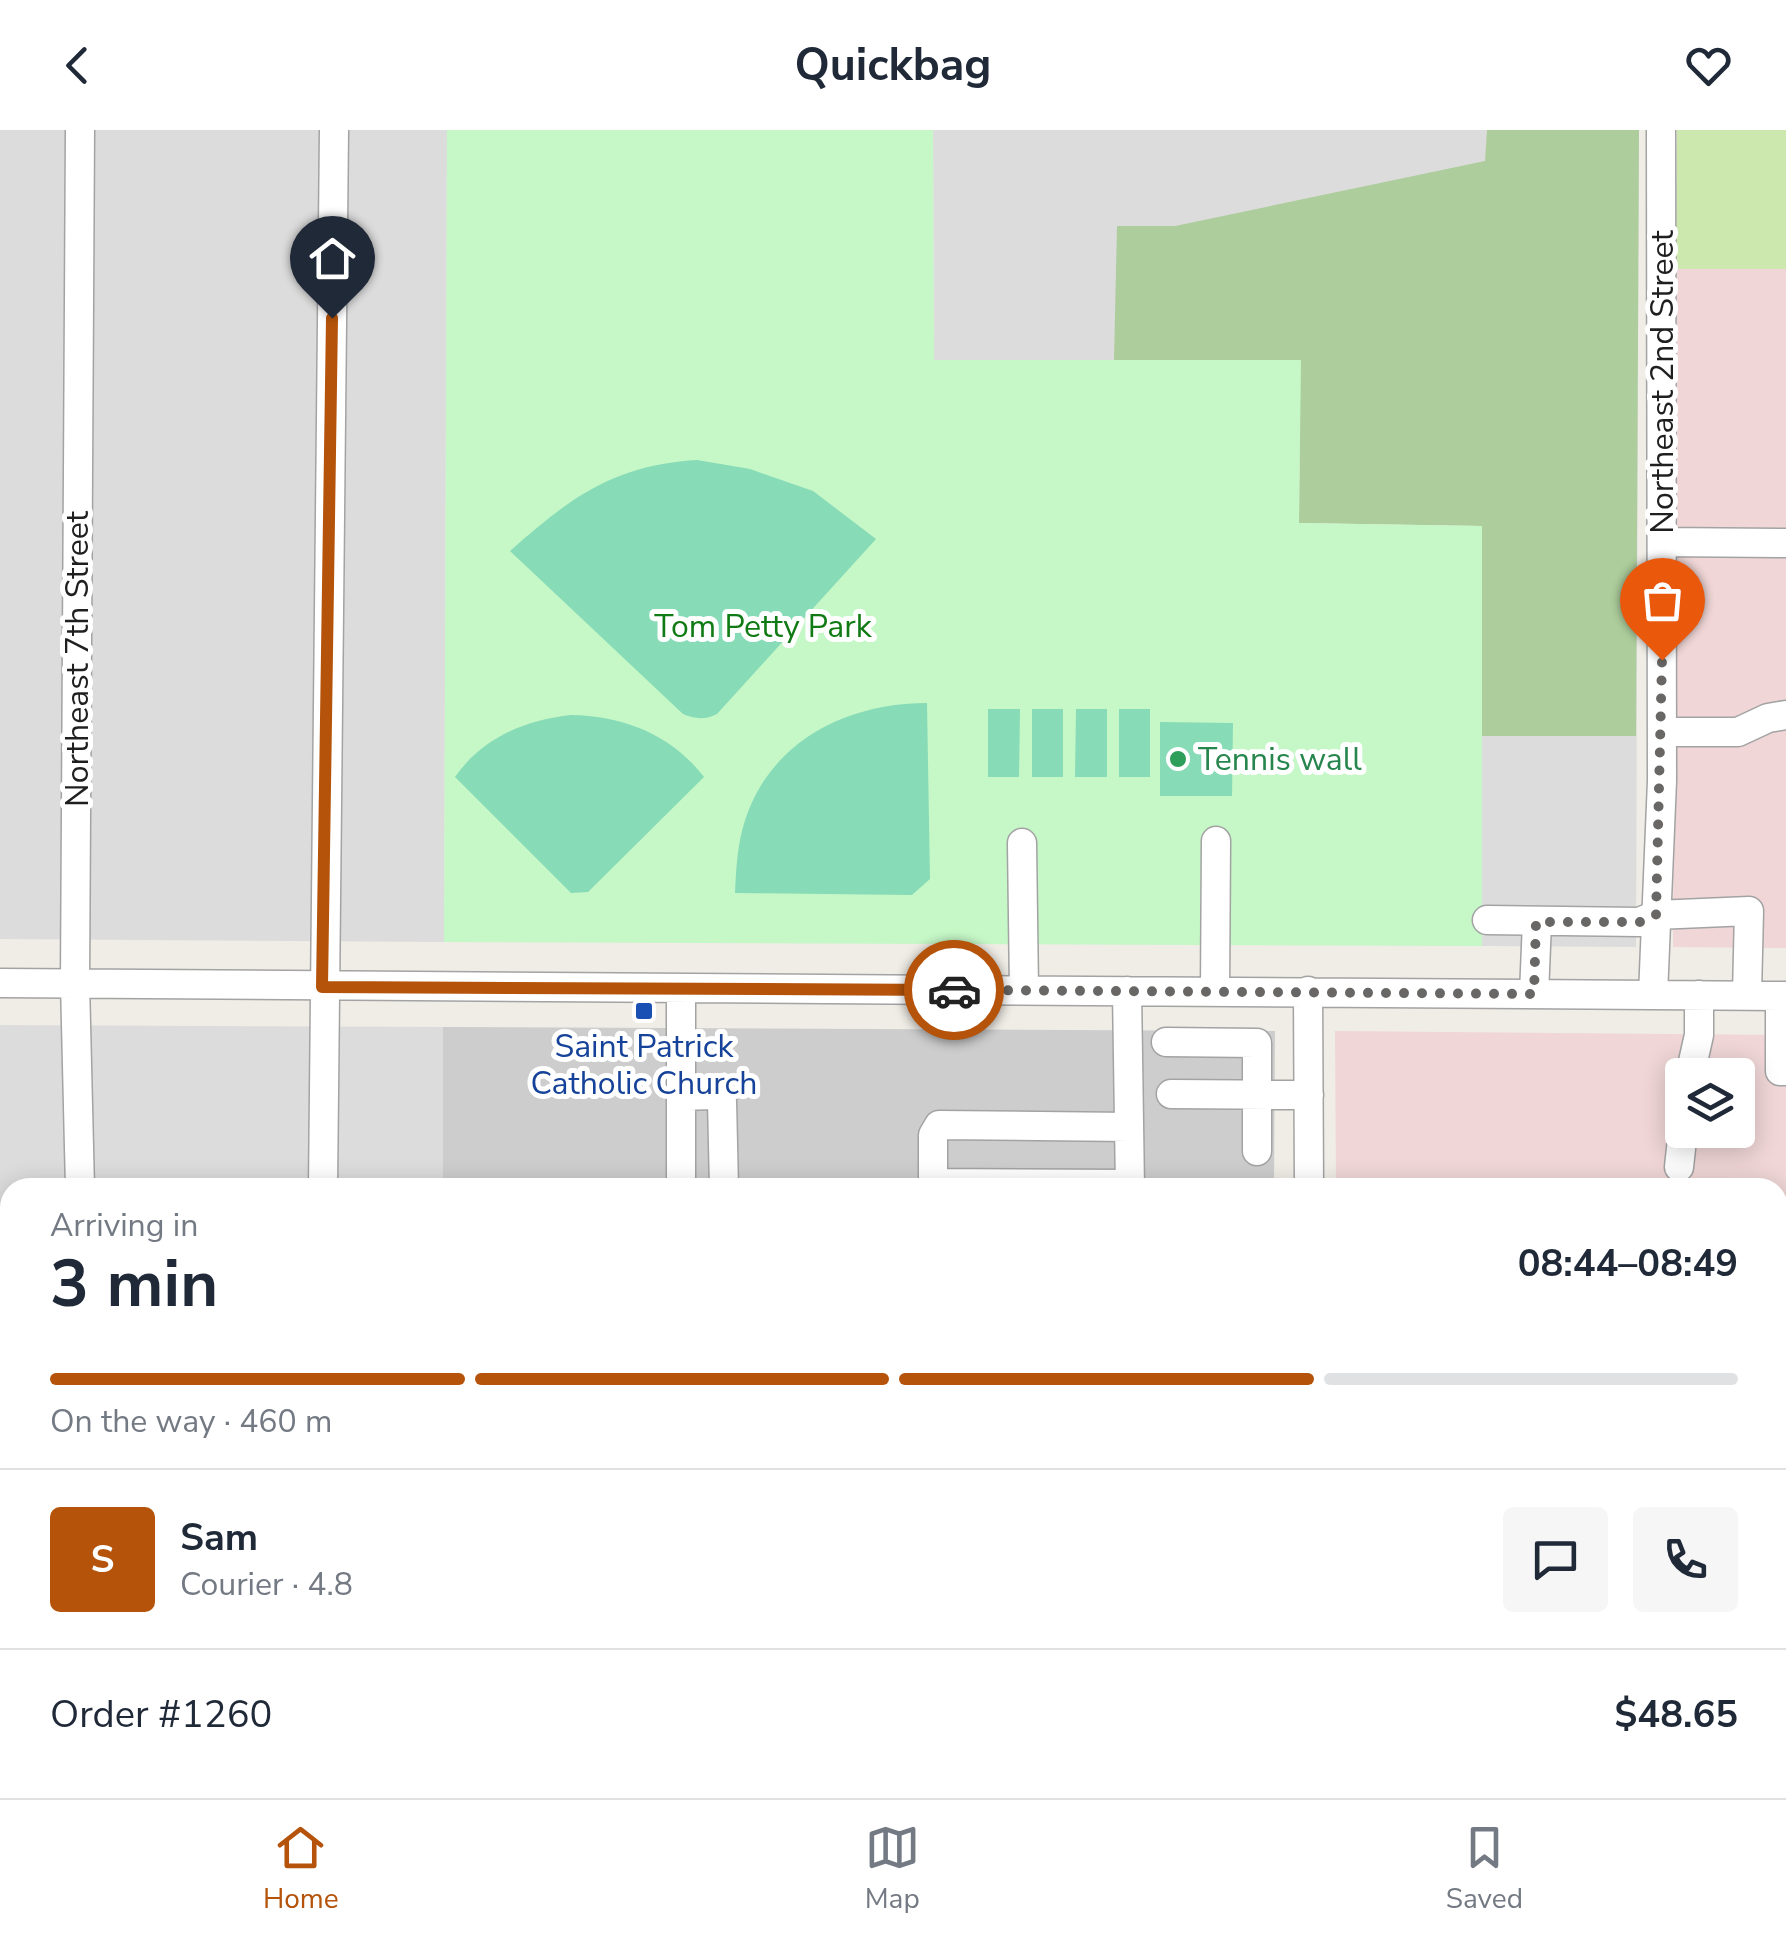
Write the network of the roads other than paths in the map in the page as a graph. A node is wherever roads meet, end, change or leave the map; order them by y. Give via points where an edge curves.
1 (80, 130) edge
2 (334, 130) edge
3 (1662, 130) edge
4 (1662, 542) junction
5 (1786, 543) edge
6 (1786, 715) edge
7 (1662, 732) junction
8 (1216, 841) dead end
9 (1022, 843) dead end
10 (1656, 915) junction
11 (1488, 920) dead end
12 (1536, 922) junction
13 (0, 983) edge
14 (75, 983) junction
15 (322, 987) junction
16 (681, 989) junction
17 (1024, 990) junction
18 (1128, 990) junction
19 (1216, 991) junction
20 (1308, 992) junction
21 (1534, 994) junction
22 (1747, 994) junction
23 (1653, 995) junction
24 (1700, 995) junction
25 (1783, 996) edge
26 (1166, 1042) dead end
27 (1694, 1058) edge
28 (1786, 1070) edge
29 (1172, 1094) dead end
30 (1256, 1094) junction
31 (1309, 1095) junction
32 (681, 1096) junction
33 (1129, 1127) junction
34 (1681, 1148) edge
35 (1256, 1151) dead end
36 (1679, 1167) dead end
37 (80, 1178) edge
38 (323, 1178) edge
39 (681, 1178) edge
40 (724, 1178) edge
41 (933, 1178) edge
42 (1130, 1178) edge
43 (1310, 1178) edge

1 - 14 street, Northeast 7th Street
2 - 15 street
3 - 4 street, Northeast 2nd Street
4 - 5 street
4 - 7 street, Northeast 2nd Street
6 - 7 street via 1738,732
7 - 10 street, Northeast 2nd Street
8 - 19 street
9 - 17 street
10 - 12 street via 1640,922
10 - 22 street via 1750,911
10 - 23 street, Northeast 2nd Street
11 - 12 street
12 - 21 street
13 - 14 street
14 - 15 street
14 - 37 street, Northeast 7th Street
15 - 16 street
15 - 38 street
16 - 17 street
16 - 32 street
17 - 18 street
18 - 19 street
18 - 33 street
19 - 20 street
20 - 21 street
20 - 31 street
21 - 23 street
22 - 24 street
22 - 25 street
23 - 24 street
24 - 27 street
25 - 28 street via 1780,1070
26 - 30 street via 1256,1043
29 - 30 street
30 - 31 street
30 - 35 street
31 - 43 street
32 - 39 street
32 - 40 street via 722,1101
33 - 41 street via 939,1125
33 - 42 street
34 - 36 street

